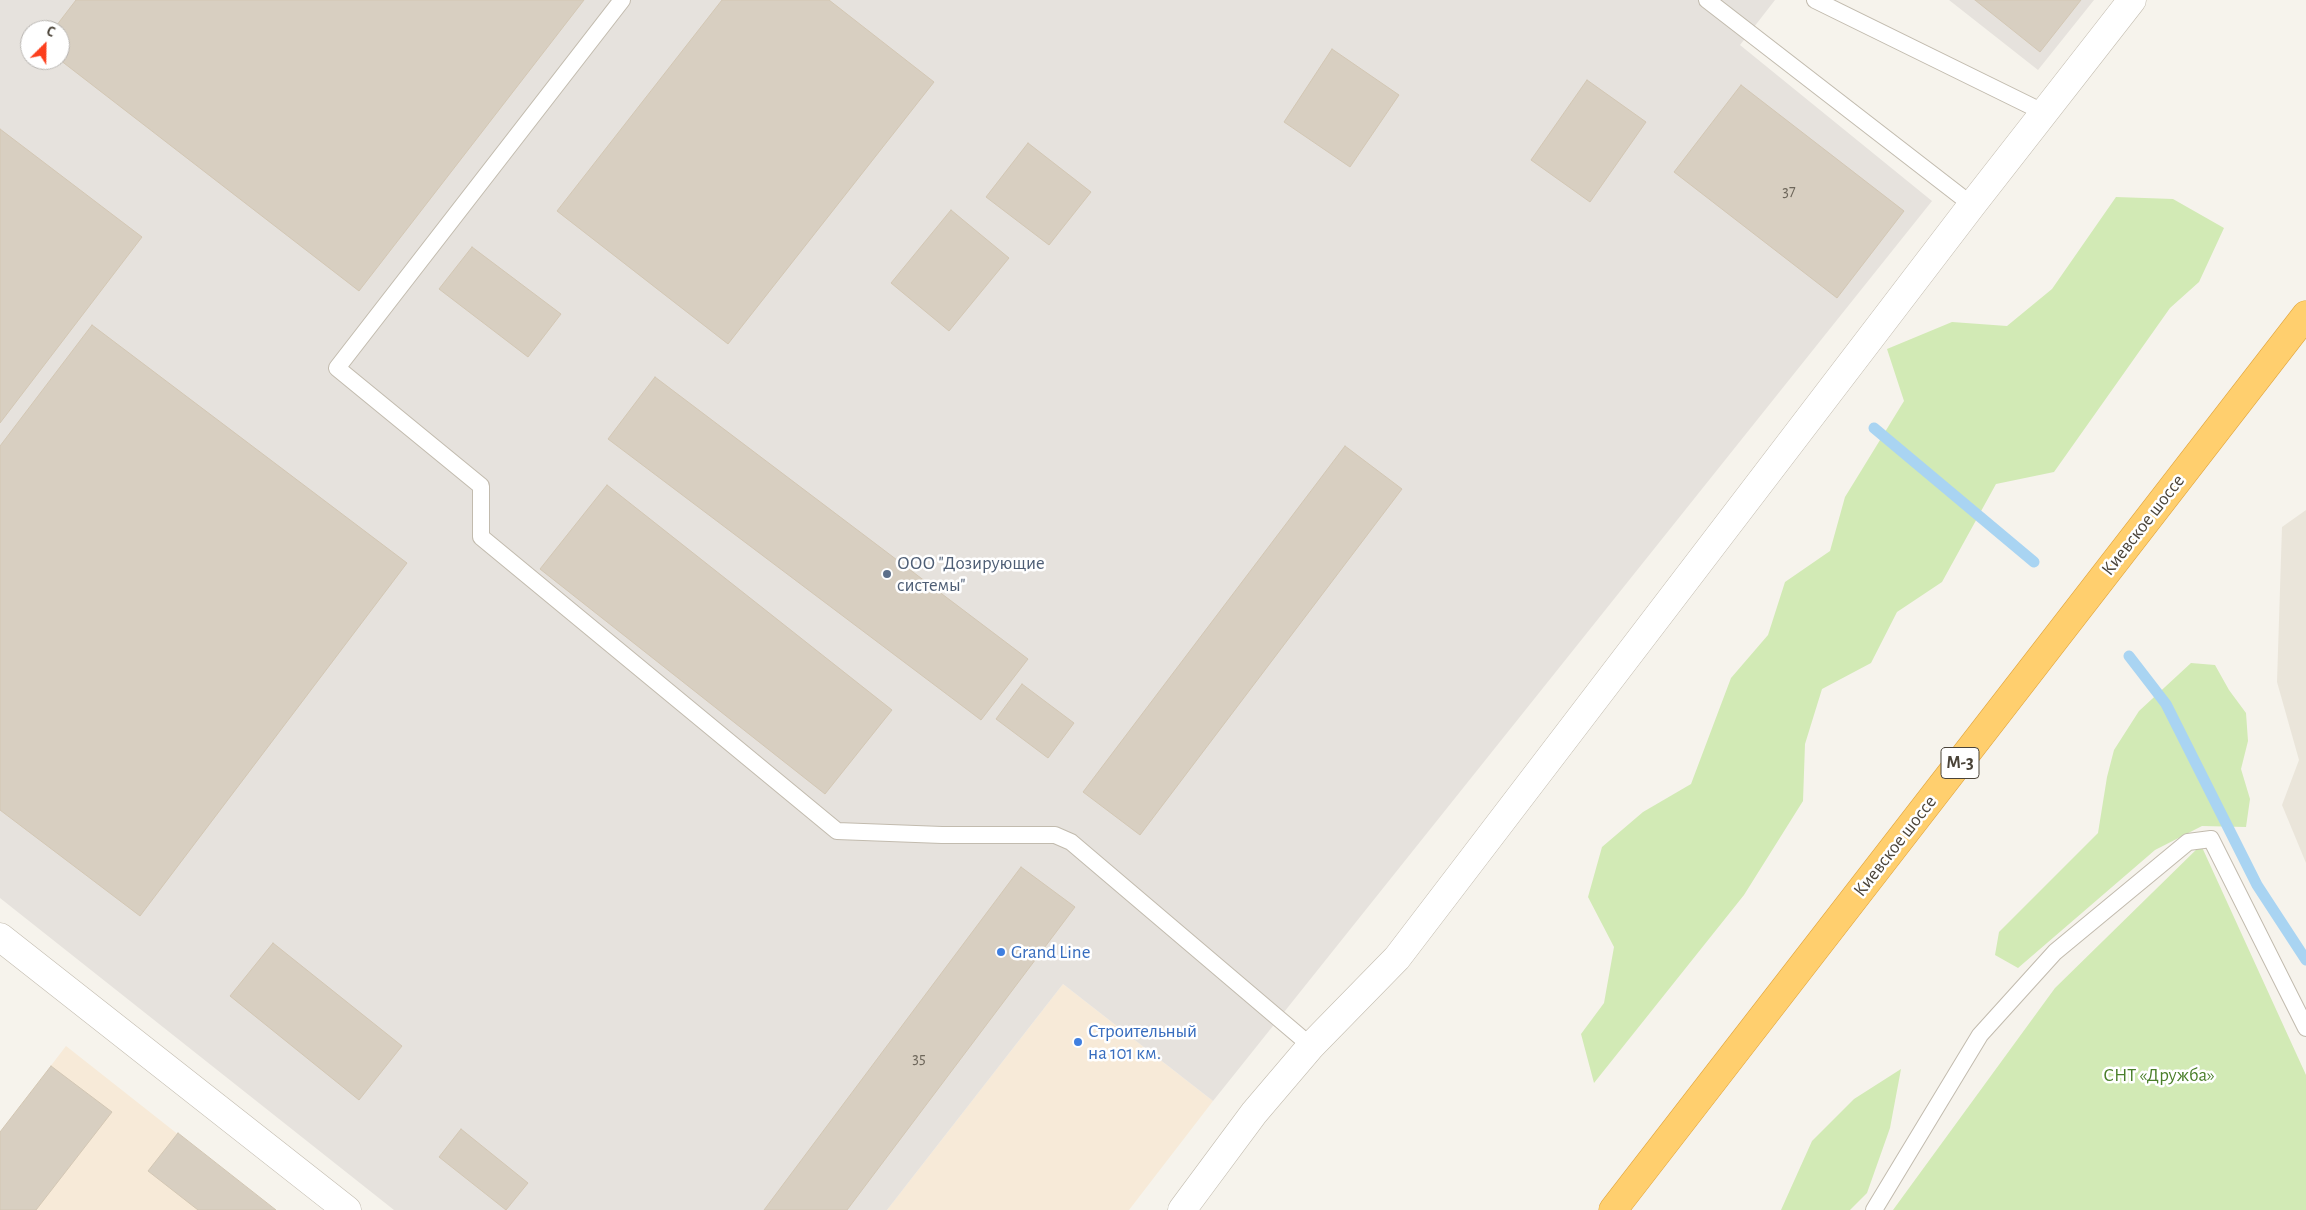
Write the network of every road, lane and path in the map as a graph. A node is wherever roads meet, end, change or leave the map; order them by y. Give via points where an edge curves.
1 (622, 0) edge
2 (1707, 0) edge
3 (1815, 0) edge
4 (2132, 0) edge
5 (2045, 113) junction
6 (1972, 205) junction
7 (2306, 315) edge
8 (0, 937) edge
9 (2306, 1028) edge
10 (1311, 1046) junction
11 (347, 1210) edge
12 (1182, 1210) edge
13 (1613, 1210) edge
14 (1874, 1210) edge

1 - 10 lane via 337,368 481,486 481,537 837,831 942,835 1054,834 1071,842
2 - 6 lane
3 - 5 lane
4 - 5 street
5 - 6 street
6 - 10 street via 1397,958
7 - 13 highway, Киевское шоссе / М-3
8 - 11 street
9 - 14 lane via 2211,839 2188,842 2055,952 1980,1036
10 - 12 street via 1254,1113

